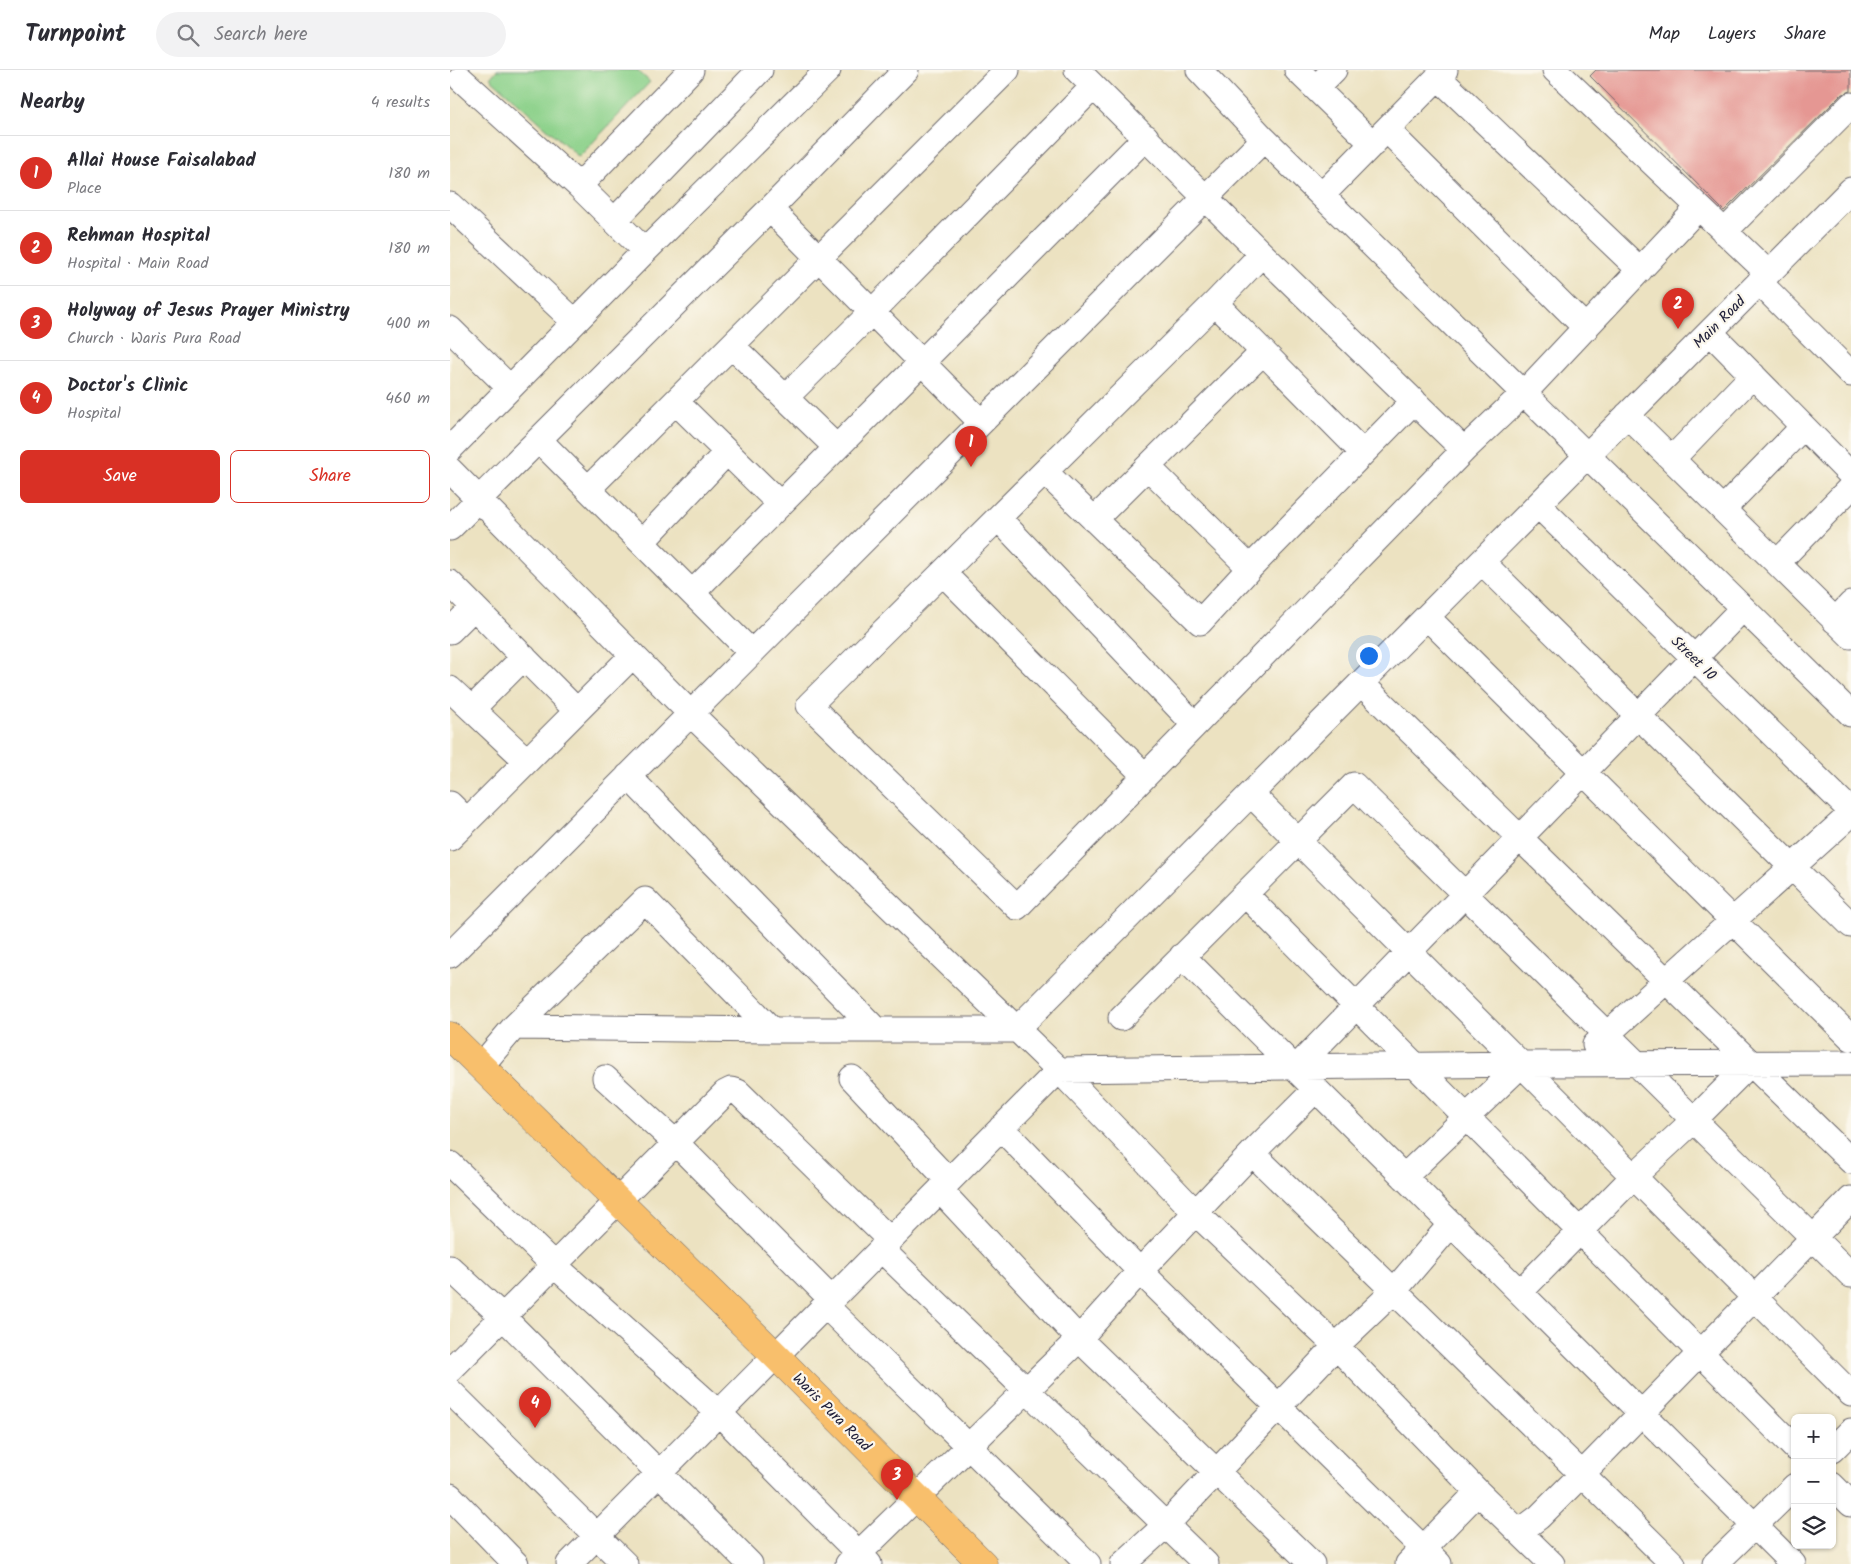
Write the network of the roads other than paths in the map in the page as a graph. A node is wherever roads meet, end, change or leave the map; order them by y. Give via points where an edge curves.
1 (760, 70) edge
2 (828, 70) edge
3 (906, 70) edge
4 (1007, 70) edge
5 (1199, 70) edge
6 (1297, 70) edge
7 (1334, 70) edge
8 (1561, 72) edge
9 (681, 73) edge
10 (1441, 74) edge
11 (1085, 78) edge
12 (460, 80) edge
13 (1316, 88) junction
14 (1851, 105) edge
15 (1146, 137) junction
16 (1380, 137) junction
17 (1264, 139) junction
18 (578, 186) junction
19 (1851, 190) edge
20 (1322, 195) junction
21 (1206, 197) junction
22 (450, 205) edge
23 (1698, 208) junction
24 (770, 209) junction
25 (615, 220) junction
26 (1724, 232) junction
27 (645, 251) junction
28 (1262, 254) junction
29 (819, 259) junction
30 (1640, 270) junction
31 (1764, 278) junction
32 (1215, 303) junction
33 (872, 312) junction
34 (576, 322) junction
35 (1586, 328) junction
36 (450, 329) edge
37 (1710, 332) junction
38 (732, 346) junction
39 (1263, 352) junction
40 (921, 362) junction
41 (1851, 374) edge
42 (1752, 375) junction
43 (510, 388) junction
44 (1524, 393) junction
45 (786, 397) junction
46 (1414, 401) junction
47 (676, 402) junction
48 (1627, 416) junction
49 (981, 422) junction
50 (1803, 427) junction
51 (539, 440) junction
52 (836, 447) junction
53 (450, 449) edge
54 (1464, 450) junction
55 (727, 452) junction
56 (1363, 453) junction
57 (1587, 455) junction
58 (1672, 459) junction
59 (1148, 467) junction
60 (450, 470) edge
61 (1046, 472) junction
62 (1851, 475) edge
63 (1851, 487) edge
64 (588, 489) junction
65 (479, 500) junction
66 (780, 504) junction
67 (1538, 505) junction
68 (1723, 508) junction
69 (998, 518) junction
70 (1094, 520) junction
71 (450, 528) edge
72 (642, 542) junction
73 (1482, 562) junction
74 (1777, 563) junction
75 (1250, 568) junction
76 (943, 573) junction
77 (450, 583) edge
78 (692, 593) junction
79 (474, 607) junction
80 (1743, 608) junction
81 (1427, 617) junction
82 (1846, 621) edge
83 (450, 631) edge
84 (751, 652) junction
85 (633, 655) junction
86 (524, 657) junction
87 (1694, 658) junction
88 (1361, 683) junction
89 (450, 689) edge
90 (472, 709) junction
91 (577, 711) junction
92 (690, 713) junction
93 (1851, 714) edge
94 (1638, 716) junction
95 (1195, 725) junction
96 (527, 761) junction
97 (1583, 772) junction
98 (628, 776) junction
99 (1145, 776) junction
100 (1251, 794) junction
101 (459, 812) edge
102 (1851, 812) edge
103 (450, 838) edge
104 (1520, 838) junction
105 (1298, 840) junction
106 (1792, 867) junction
107 (1245, 894) junction
108 (1464, 894) junction
109 (1733, 920) junction
110 (1851, 925) edge
111 (1409, 952) junction
112 (450, 954) edge
113 (1182, 956) junction
114 (1666, 980) junction
115 (1356, 1006) junction
116 (1121, 1018) dead end
117 (514, 1027) junction
118 (772, 1030) junction
119 (876, 1030) junction
120 (1016, 1030) junction
121 (1606, 1034) junction
122 (450, 1036) edge
123 (1851, 1038) edge
124 (1751, 1063) junction
125 (1851, 1063) edge
126 (1522, 1064) junction
127 (1573, 1064) junction
128 (1636, 1064) junction
129 (1415, 1065) junction
130 (481, 1066) junction
131 (1295, 1067) junction
132 (1059, 1070) junction
133 (604, 1078) dead end
134 (852, 1078) dead end
135 (1316, 1089) junction
136 (1466, 1116) junction
137 (1694, 1120) junction
138 (1001, 1128) junction
139 (676, 1143) junction
140 (1252, 1153) junction
141 (1851, 1161) edge
142 (450, 1164) edge
143 (1634, 1176) junction
144 (1404, 1177) junction
145 (944, 1185) junction
146 (1851, 1199) edge
147 (618, 1201) junction
148 (1196, 1213) junction
149 (1451, 1224) junction
150 (1580, 1231) junction
151 (1813, 1237) junction
152 (885, 1244) junction
153 (554, 1266) junction
154 (450, 1268) edge
155 (1140, 1272) junction
156 (1851, 1275) edge
157 (1394, 1291) junction
158 (1520, 1292) junction
159 (1754, 1297) junction
160 (828, 1302) junction
161 (503, 1317) junction
162 (1079, 1339) junction
163 (1336, 1346) junction
164 (770, 1351) junction
165 (1700, 1352) junction
166 (450, 1370) edge
167 (1026, 1390) junction
168 (450, 1391) edge
169 (1851, 1394) edge
170 (1279, 1407) junction
171 (718, 1412) junction
172 (1641, 1413) junction
173 (1851, 1431) edge
174 (1791, 1444) edge
175 (969, 1446) junction
176 (1836, 1446) edge
177 (658, 1472) junction
178 (1216, 1472) junction
179 (1582, 1474) junction
180 (1836, 1489) edge
181 (1791, 1490) edge
182 (1478, 1492) junction
183 (450, 1496) edge
184 (916, 1497) junction
185 (1851, 1504) edge
186 (1166, 1525) junction
187 (1755, 1526) junction
188 (1520, 1532) junction
189 (596, 1537) junction
190 (1423, 1559) edge
191 (859, 1560) edge
192 (516, 1564) edge
193 (569, 1564) edge
194 (625, 1564) edge
195 (750, 1564) edge
196 (983, 1564) edge
197 (1088, 1564) edge
198 (1123, 1564) edge
199 (1206, 1564) edge
200 (1312, 1564) edge
201 (1552, 1564) edge
202 (1673, 1564) edge
203 (1715, 1564) edge
204 (1793, 1564) edge

1 - 25 street
2 - 27 street
3 - 24 street
4 - 29 street
5 - 17 street
6 - 13 street
7 - 13 street
8 - 23 street
9 - 18 street
10 - 16 street
10 - 30 street
11 - 15 street
11 - 33 street
12 - 18 street
13 - 16 street
14 - 26 street
15 - 21 street
15 - 40 street
16 - 20 street
16 - 35 street
17 - 20 street
17 - 21 street
18 - 25 street
19 - 31 street, Main Road
20 - 44 street
21 - 28 street
21 - 49 street
22 - 34 street
23 - 26 street
23 - 30 street
24 - 29 street
24 - 51 street
25 - 27 street
26 - 31 street
27 - 34 street
28 - 32 street
28 - 46 street
29 - 33 street
29 - 38 street
30 - 35 street
31 - 37 street, Main Road
31 - 41 street
32 - 39 street
32 - 61 street
33 - 40 street
33 - 45 street
34 - 43 street
35 - 44 street
36 - 43 street
37 - 42 street
37 - 48 street, Main Road
38 - 45 street
38 - 47 street
39 - 56 street
39 - 59 street
40 - 49 street
40 - 52 street
42 - 50 street
42 - 58 street
43 - 53 street
44 - 54 street
44 - 57 street
45 - 52 street
46 - 54 street
46 - 56 street
47 - 55 street
47 - 64 street
48 - 57 street, Main Road
48 - 58 street
49 - 84 street
50 - 62 street
50 - 68 street
51 - 64 street
51 - 65 street
52 - 66 street
54 - 95 street
55 - 66 street
55 - 72 street
56 - 75 street
57 - 67 street, Main Road
57 - 80 street
58 - 68 street
59 - 70 street
59 - 75 street
60 - 65 street
61 - 69 street
61 - 70 street
63 - 74 street
64 - 72 street
65 - 71 street
65 - 85 street
66 - 78 street
67 - 73 street, Main Road
67 - 87 street, Street 10
68 - 74 street
69 - 76 street
69 - 95 street
70 - 75 street via 1200,622
72 - 78 street
73 - 81 street, Main Road
73 - 94 street
74 - 82 street
76 - 99 street
76 - 99 street via 810,706 1017,907
77 - 79 street
78 - 84 street
79 - 83 street
79 - 86 street
80 - 87 street
80 - 93 street
81 - 88 street, Main Road
81 - 97 street
84 - 92 street
85 - 91 street
85 - 92 street
86 - 90 street
86 - 91 street
87 - 94 street
87 - 102 street, Street 10
88 - 100 street, Main Road
88 - 104 street
89 - 90 street
90 - 96 street
91 - 96 street
92 - 98 street
92 - 120 street
94 - 97 street
94 - 106 street
95 - 99 street
96 - 101 street
97 - 104 street
97 - 109 street
98 - 112 street
98 - 119 street
100 - 105 street
100 - 120 street, Main Road
101 - 103 street
102 - 106 street
104 - 108 street
104 - 114 street
105 - 107 street
105 - 108 street via 1354,785
105 - 111 street
106 - 109 street
106 - 110 street
107 - 113 street
107 - 115 street
108 - 111 street
108 - 121 street
109 - 114 street
109 - 123 street
111 - 115 street
111 - 126 street
113 - 116 street
113 - 131 street
114 - 121 street
114 - 124 street
115 - 129 street
115 - 131 street
117 - 118 street
117 - 118 street via 645,900
117 - 130 street
118 - 119 street
119 - 120 street
120 - 132 street
121 - 127 street
121 - 128 street
122 - 130 main road, Waris Pura Road
124 - 125 street
124 - 128 street
124 - 137 street
124 - 141 street
126 - 127 street
126 - 129 street
126 - 136 street
126 - 143 street
127 - 128 street
128 - 137 street
129 - 131 street
129 - 136 street
130 - 147 main road, Waris Pura Road
131 - 132 street
131 - 135 street
132 - 138 street
132 - 148 street
133 - 139 street
134 - 145 street
135 - 140 street
135 - 144 street
136 - 144 street
136 - 150 street
137 - 143 street
137 - 151 street
138 - 145 street
138 - 155 street
139 - 147 street
139 - 152 street via 725,1092 738,1092
139 - 160 street
140 - 148 street
140 - 157 street
142 - 153 street
143 - 150 street
143 - 159 street
144 - 149 street
145 - 152 street
145 - 162 street
146 - 151 street
147 - 153 street
147 - 164 main road, Waris Pura Road
148 - 155 street
148 - 163 street
149 - 157 street
149 - 158 street
150 - 158 street
150 - 165 street
151 - 156 street
151 - 159 street
152 - 160 street
152 - 167 street
153 - 161 street
153 - 171 street
154 - 161 street
155 - 162 street
155 - 170 street
157 - 163 street
157 - 179 street
158 - 172 street
159 - 165 street
159 - 169 street
160 - 164 street
160 - 175 street
161 - 166 street
161 - 177 street
162 - 167 street
162 - 178 street
163 - 170 street
163 - 182 street
164 - 171 street
164 - 184 main road, Waris Pura Road
165 - 172 street
165 - 174 street
167 - 175 street
167 - 186 street
168 - 189 street
170 - 178 street
170 - 190 street
171 - 177 street
171 - 191 street
172 - 179 street
172 - 187 street
173 - 176 street
175 - 184 street
175 - 197 street
177 - 189 street
177 - 195 street
178 - 186 street
178 - 200 street
179 - 188 street
179 - 202 street
180 - 185 street
181 - 187 street
182 - 188 street
182 - 190 street
183 - 192 street
184 - 191 street
184 - 196 main road, Waris Pura Road
186 - 198 street
186 - 199 street
187 - 203 street
187 - 204 street
188 - 201 street
189 - 193 street
189 - 194 street

